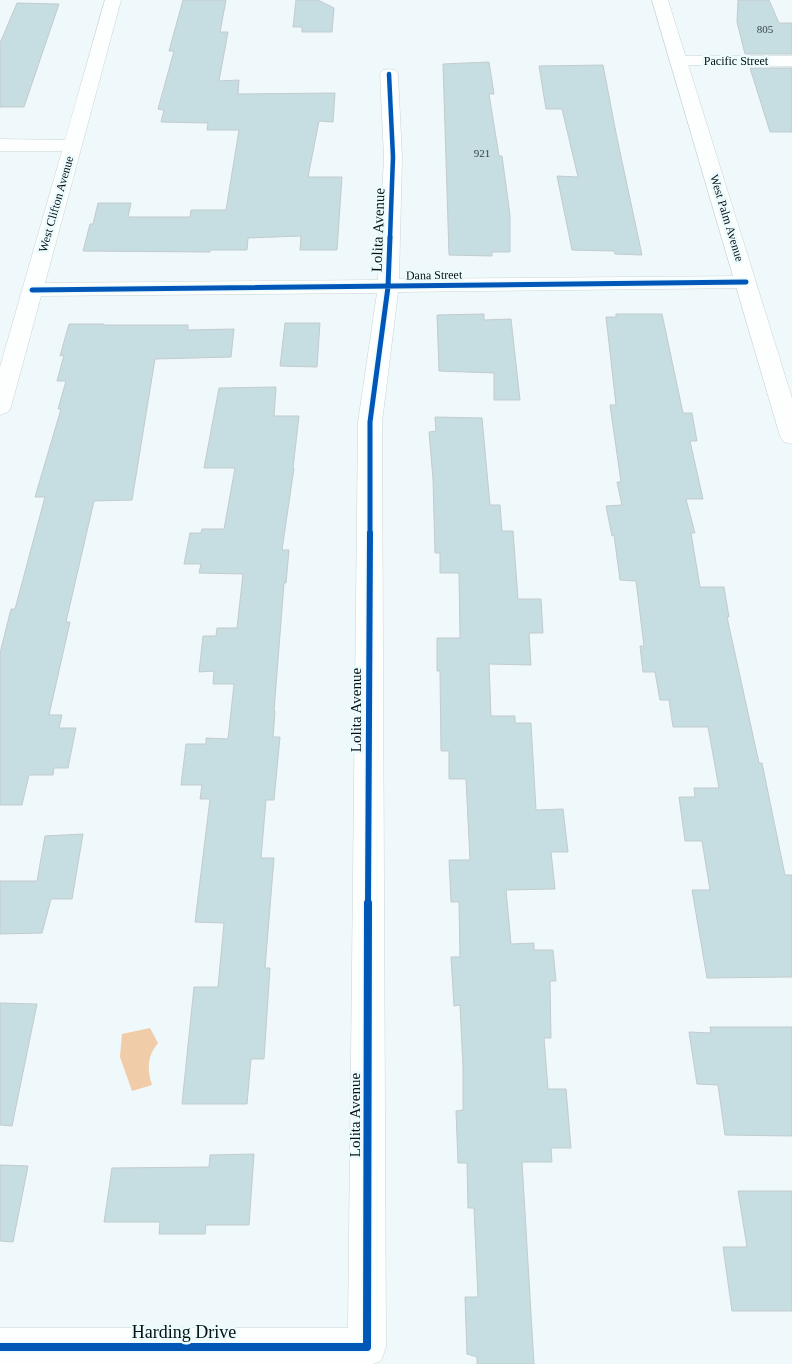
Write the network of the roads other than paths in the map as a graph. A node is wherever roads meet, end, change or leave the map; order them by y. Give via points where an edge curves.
1 (113, 0) edge
2 (660, 0) edge
3 (792, 61) edge
4 (680, 62) junction
5 (389, 74) dead end
6 (0, 145) edge
7 (73, 146) junction
8 (746, 282) junction
9 (388, 287) junction
10 (32, 290) junction
11 (0, 408) edge
12 (792, 436) edge
13 (0, 1347) edge
14 (367, 1347) joint

1 - 7 street, West Clifton Avenue
2 - 4 street, West Palm Avenue
3 - 4 street, Pacific Street
4 - 8 street, West Palm Avenue
5 - 9 street, Lolita Avenue via 393,158
6 - 7 street
7 - 10 street, West Clifton Avenue
8 - 9 street, Dana Street
8 - 12 street, West Palm Avenue
9 - 10 street, Dana Street
9 - 14 street, Lolita Avenue via 370,422
10 - 11 street, West Clifton Avenue
13 - 14 street, Harding Drive

